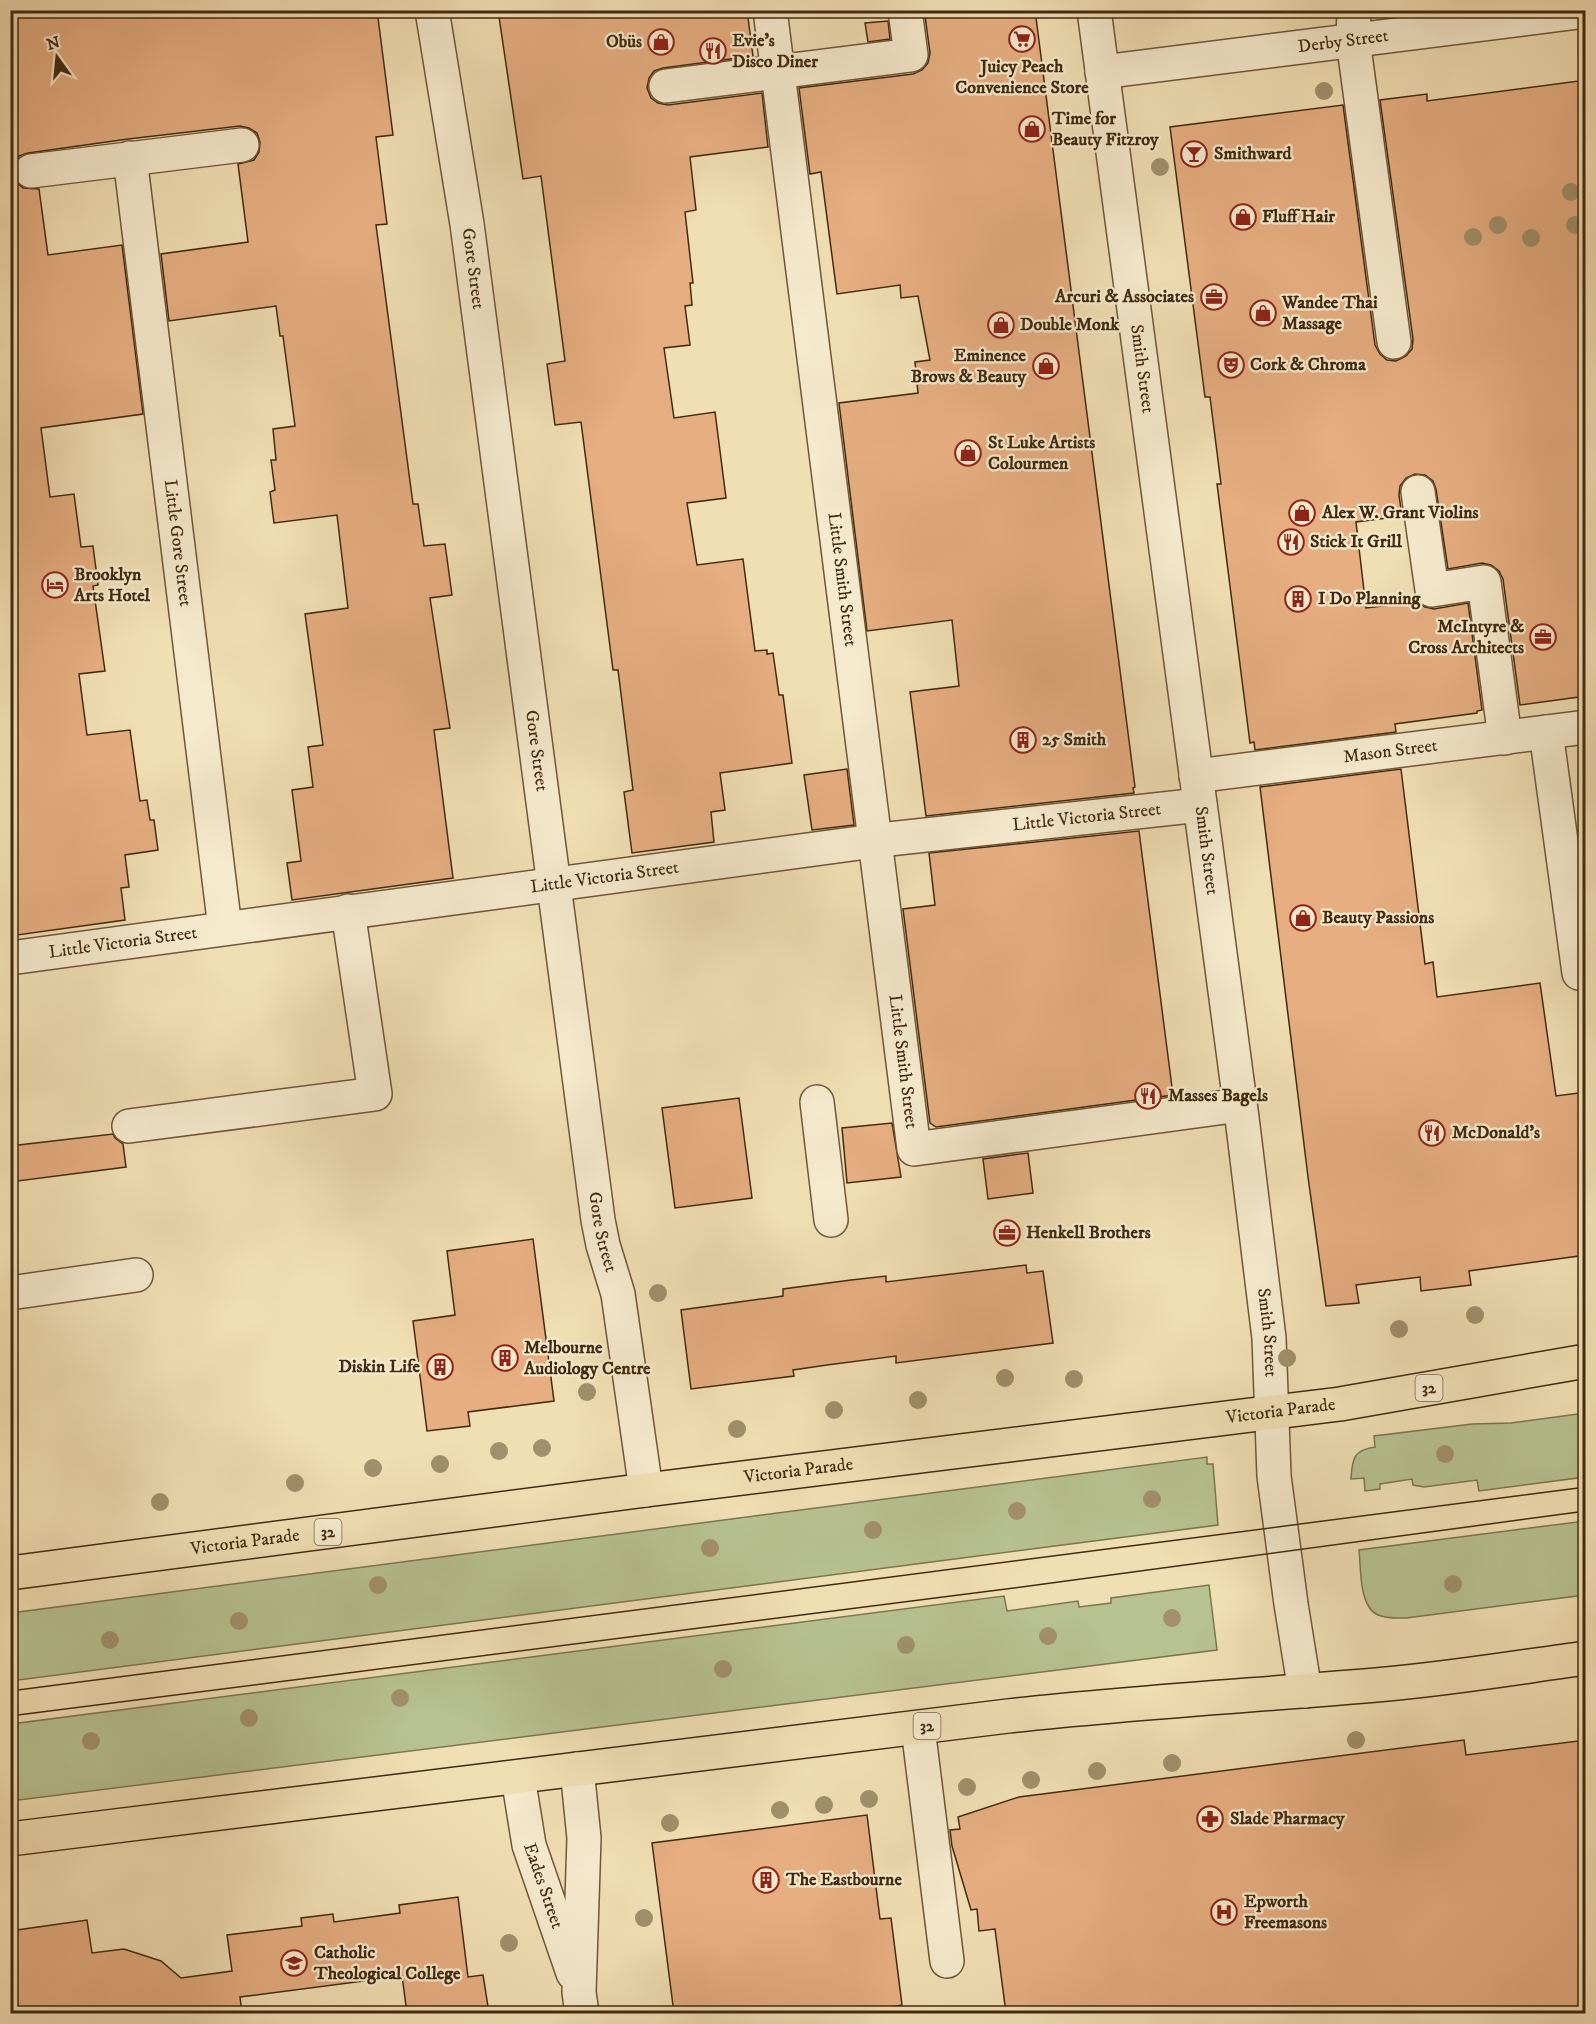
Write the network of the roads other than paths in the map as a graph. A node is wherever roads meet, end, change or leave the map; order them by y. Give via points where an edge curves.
1 (432, 10) edge
2 (770, 10) edge
3 (905, 10) edge
4 (1094, 10) edge
5 (1586, 11) edge
6 (1546, 13) edge
7 (1353, 25) edge
8 (777, 71) junction
9 (1102, 72) junction
10 (666, 86) dead end
11 (242, 145) dead end
12 (130, 159) junction
13 (31, 171) dead end
14 (1394, 342) dead end
15 (1418, 492) dead end
16 (1586, 727) edge
17 (1546, 732) junction
18 (1505, 738) junction
19 (1198, 791) junction
20 (874, 841) junction
21 (553, 883) junction
22 (348, 911) junction
23 (225, 928) junction
24 (10, 957) edge
25 (1579, 973) dead end
26 (817, 1102) dead end
27 (1240, 1105) junction
28 (129, 1126) dead end
29 (831, 1220) dead end
30 (136, 1275) dead end
31 (10, 1293) edge
32 (1586, 1361) edge
33 (1272, 1412) junction
34 (646, 1490) junction
35 (10, 1573) edge
36 (1586, 1658) edge
37 (1305, 1691) junction
38 (918, 1728) junction
39 (577, 1770) junction
40 (518, 1777) junction
41 (10, 1839) edge
42 (947, 1961) dead end
43 (581, 2003) edge

1 - 21 street, Gore Street via 469,236
2 - 8 street, Little Smith Street
3 - 8 street via 911,55
4 - 9 street, Smith Street
5 - 6 street, Derby Street
6 - 7 street, Derby Street
7 - 9 street, Derby Street
7 - 14 street
8 - 10 street
8 - 20 street, Little Smith Street
9 - 19 street, Smith Street
11 - 12 street
12 - 13 street
12 - 23 street, Little Gore Street
15 - 18 street via 1432,590 1484,582
16 - 17 street, Mason Street
17 - 18 street, Mason Street
17 - 25 street
18 - 19 street, Mason Street
19 - 20 street, Little Victoria Street
19 - 27 street, Smith Street
20 - 21 street, Little Victoria Street
20 - 27 street, Little Smith Street via 914,1149
21 - 22 street, Little Victoria Street
21 - 34 street, Gore Street via 598,1220 618,1294
22 - 23 street, Little Victoria Street
22 - 28 street via 375,1094
23 - 24 street, Little Victoria Street
26 - 29 street
27 - 33 street, Smith Street via 1269,1338
30 - 31 street
32 - 33 main road, Victoria Parade / 32 via 1340,1404
33 - 34 main road, Victoria Parade / 32
33 - 37 street, Smith Street via 1274,1476
34 - 35 main road, Victoria Parade / 32
36 - 37 main road, 32
37 - 38 main road, 32 via 1071,1709
38 - 39 main road, 32
38 - 42 street
39 - 40 main road, 32
39 - 43 street, Eades Street via 584,1838
40 - 41 main road, 32
40 - 43 street, Eades Street via 529,1845

